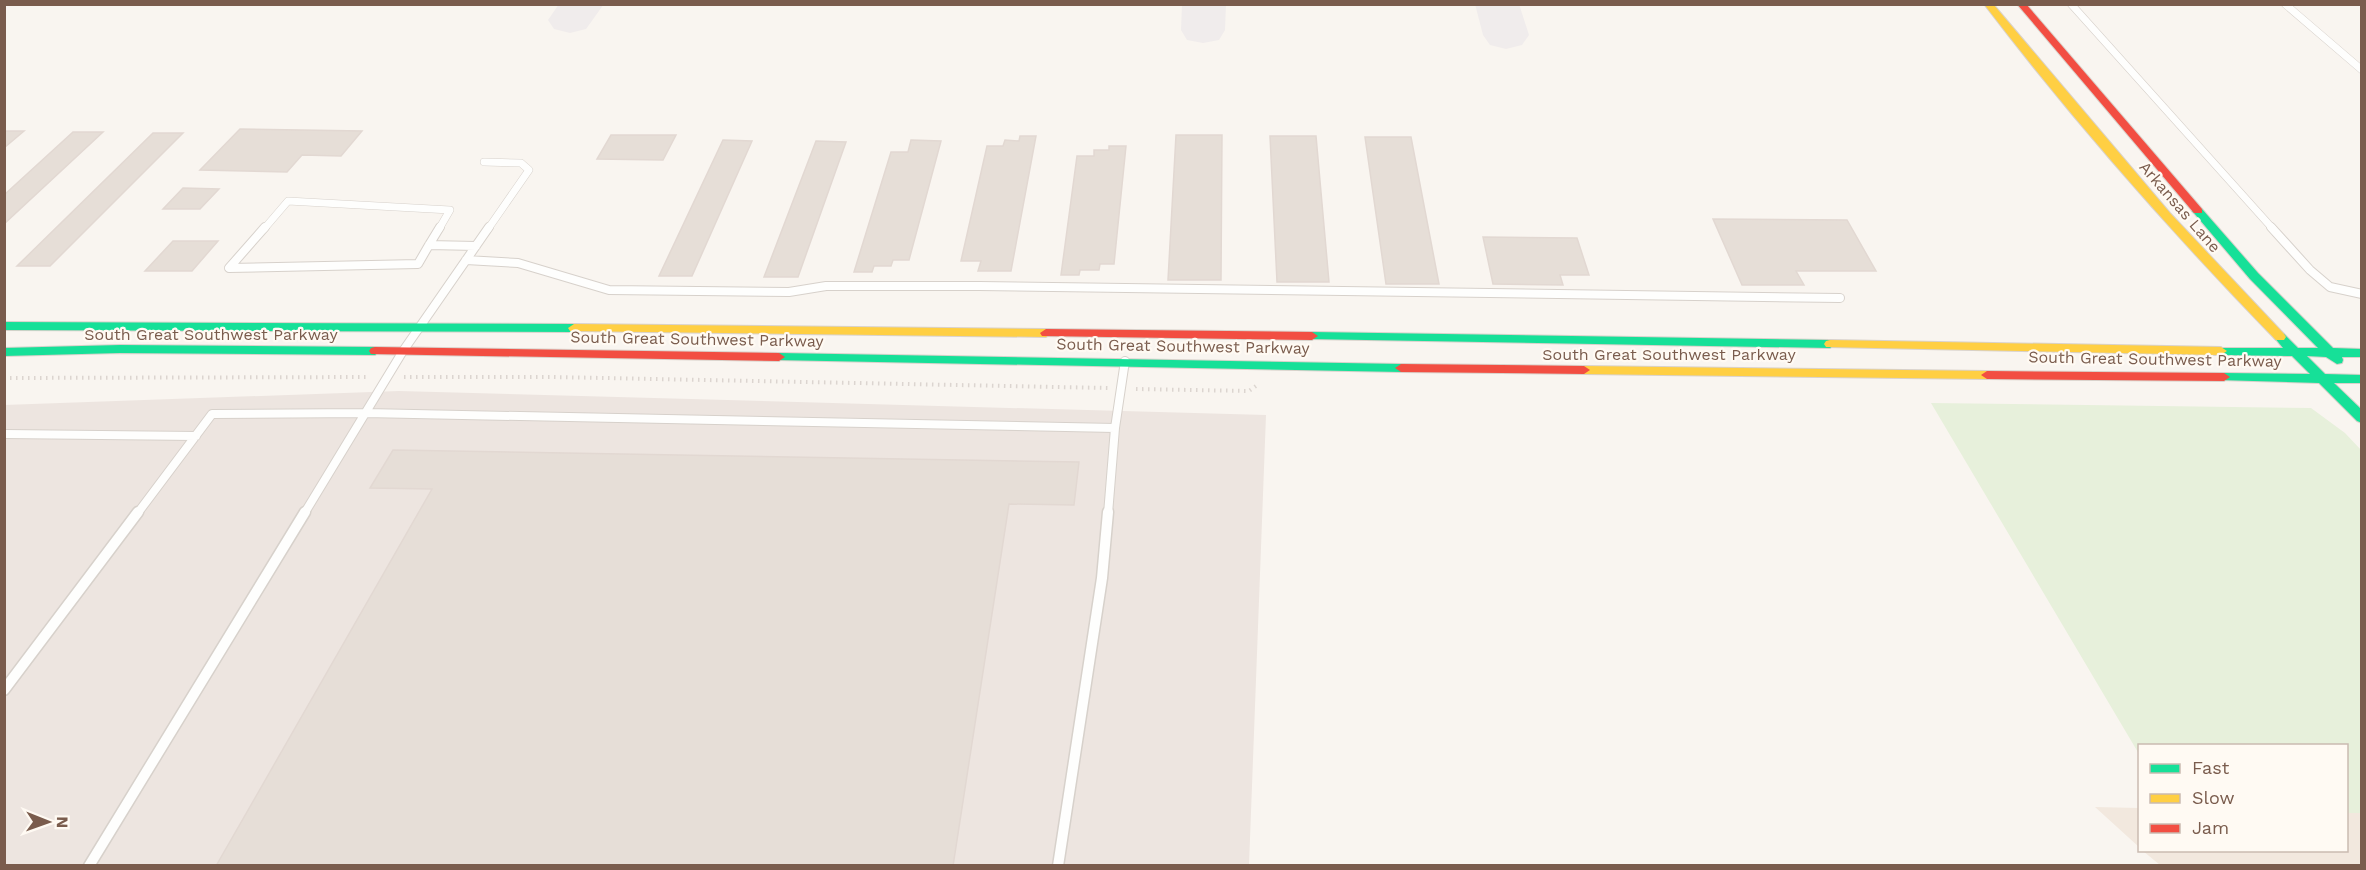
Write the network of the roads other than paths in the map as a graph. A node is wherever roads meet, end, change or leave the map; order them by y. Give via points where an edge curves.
1 (1988, 4) edge
2 (2021, 4) edge
3 (2071, 4) edge
4 (2285, 4) edge
5 (2361, 70) edge
6 (484, 162) dead end
7 (429, 245) junction
8 (476, 246) junction
9 (466, 260) junction
10 (2361, 294) edge
11 (1840, 298) dead end
12 (4, 326) edge
13 (420, 326) junction
14 (1877, 346) junction
15 (403, 351) junction
16 (4, 352) edge
17 (2294, 352) junction
18 (1462, 353) junction
19 (2330, 353) junction
20 (2361, 353) edge
21 (1125, 361) junction
22 (1892, 372) junction
23 (2319, 378) junction
24 (2360, 380) edge
25 (366, 413) junction
26 (2361, 418) edge
27 (1115, 428) junction
28 (4, 434) edge
29 (196, 436) junction
30 (4, 690) edge
31 (89, 866) edge
32 (1058, 866) edge

1 - 17 main road, Arkansas Lane via 2130,176 2218,275
2 - 19 main road, Arkansas Lane via 2254,276
3 - 10 lane via 2310,270 2330,287
4 - 5 lane
6 - 8 lane via 521,164 530,170
7 - 7 lane via 450,210 288,201 229,268 418,264
7 - 8 lane
8 - 9 lane
9 - 11 lane via 518,263 609,290 789,292 826,286 991,286
9 - 13 lane
12 - 13 main road, South Great Southwest Parkway
13 - 15 lane
13 - 18 main road, South Great Southwest Parkway
14 - 17 main road, South Great Southwest Parkway
14 - 18 main road, South Great Southwest Parkway
14 - 22 main road
15 - 16 main road, South Great Southwest Parkway
15 - 21 main road, South Great Southwest Parkway
15 - 25 lane
17 - 19 main road, South Great Southwest Parkway
17 - 23 main road, Arkansas Lane
18 - 21 main road, South Great Southwest Parkway
18 - 22 main road, South Great Southwest Parkway
19 - 20 main road, South Great Southwest Parkway
19 - 24 main road, Arkansas Lane
21 - 27 lane
22 - 23 main road, South Great Southwest Parkway
23 - 24 main road, South Great Southwest Parkway
23 - 26 main road, Arkansas Lane
25 - 27 lane
25 - 29 lane via 212,414
25 - 31 lane
27 - 32 lane via 1102,578
28 - 29 lane
29 - 30 lane

